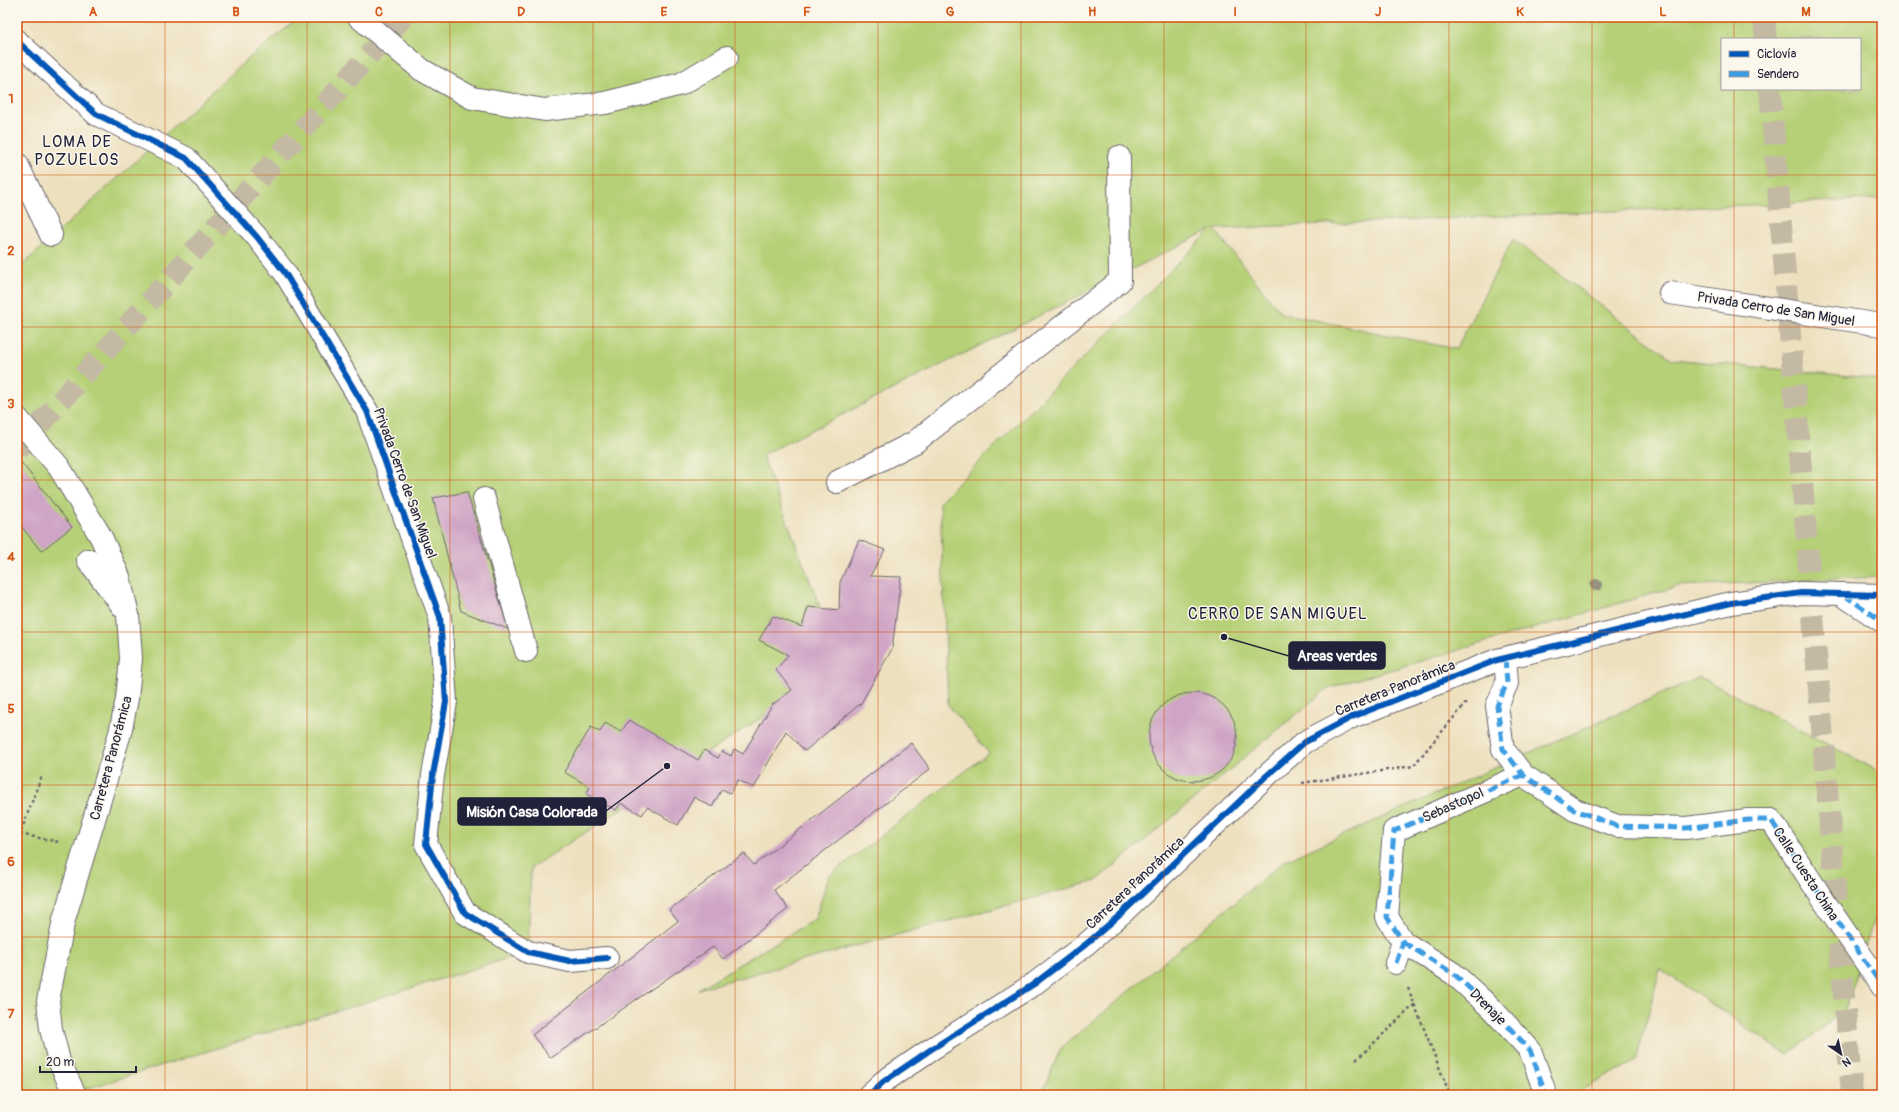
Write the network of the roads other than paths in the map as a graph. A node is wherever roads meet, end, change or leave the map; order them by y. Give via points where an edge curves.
1 (359, 17) edge
2 (17, 41) edge
3 (727, 57) dead end
4 (1119, 157) dead end
5 (17, 164) edge
6 (50, 235) dead end
7 (1670, 293) dead end
8 (1882, 325) edge
9 (17, 418) edge
10 (837, 482) dead end
11 (484, 499) dead end
12 (88, 560) dead end
13 (1841, 594) junction
14 (1882, 595) edge
15 (128, 615) junction
16 (1882, 621) edge
17 (526, 651) dead end
18 (1505, 658) junction
19 (1523, 775) junction
20 (1399, 952) joint
21 (607, 958) dead end
22 (1882, 986) edge
23 (75, 1095) edge
24 (869, 1095) edge
25 (1546, 1095) edge

1 - 3 street via 422,70 472,98 545,110 605,103 681,84
2 - 21 street, Privada Cerro de San Miguel via 96,114 186,158 257,237 285,273 367,411 440,617 446,702 433,775 426,844 466,913 528,952 570,961
4 - 10 street via 1120,281 915,442
5 - 6 street
7 - 8 street, Privada Cerro de San Miguel
9 - 15 street, Carretera Panorámica via 60,467 101,537 119,577
11 - 17 street
12 - 15 street
13 - 14 street, Carretera Panorámica
13 - 16 street
13 - 18 street, Carretera Panorámica via 1801,592 1731,603
15 - 23 street, Carretera Panorámica via 131,658 120,733 64,919 48,1001 51,1030 60,1061
18 - 19 street via 1507,683 1497,706 1503,749
18 - 24 street, Carretera Panorámica via 1352,717 1304,742 1085,945 1034,984 930,1050 883,1082
19 - 20 street, Sebastopol via 1394,831 1387,917
19 - 22 street, Calle Cuesta China via 1575,810 1617,826 1686,828 1748,820 1771,820
20 - 25 street, Drenaje via 1454,974 1491,1008 1530,1050

